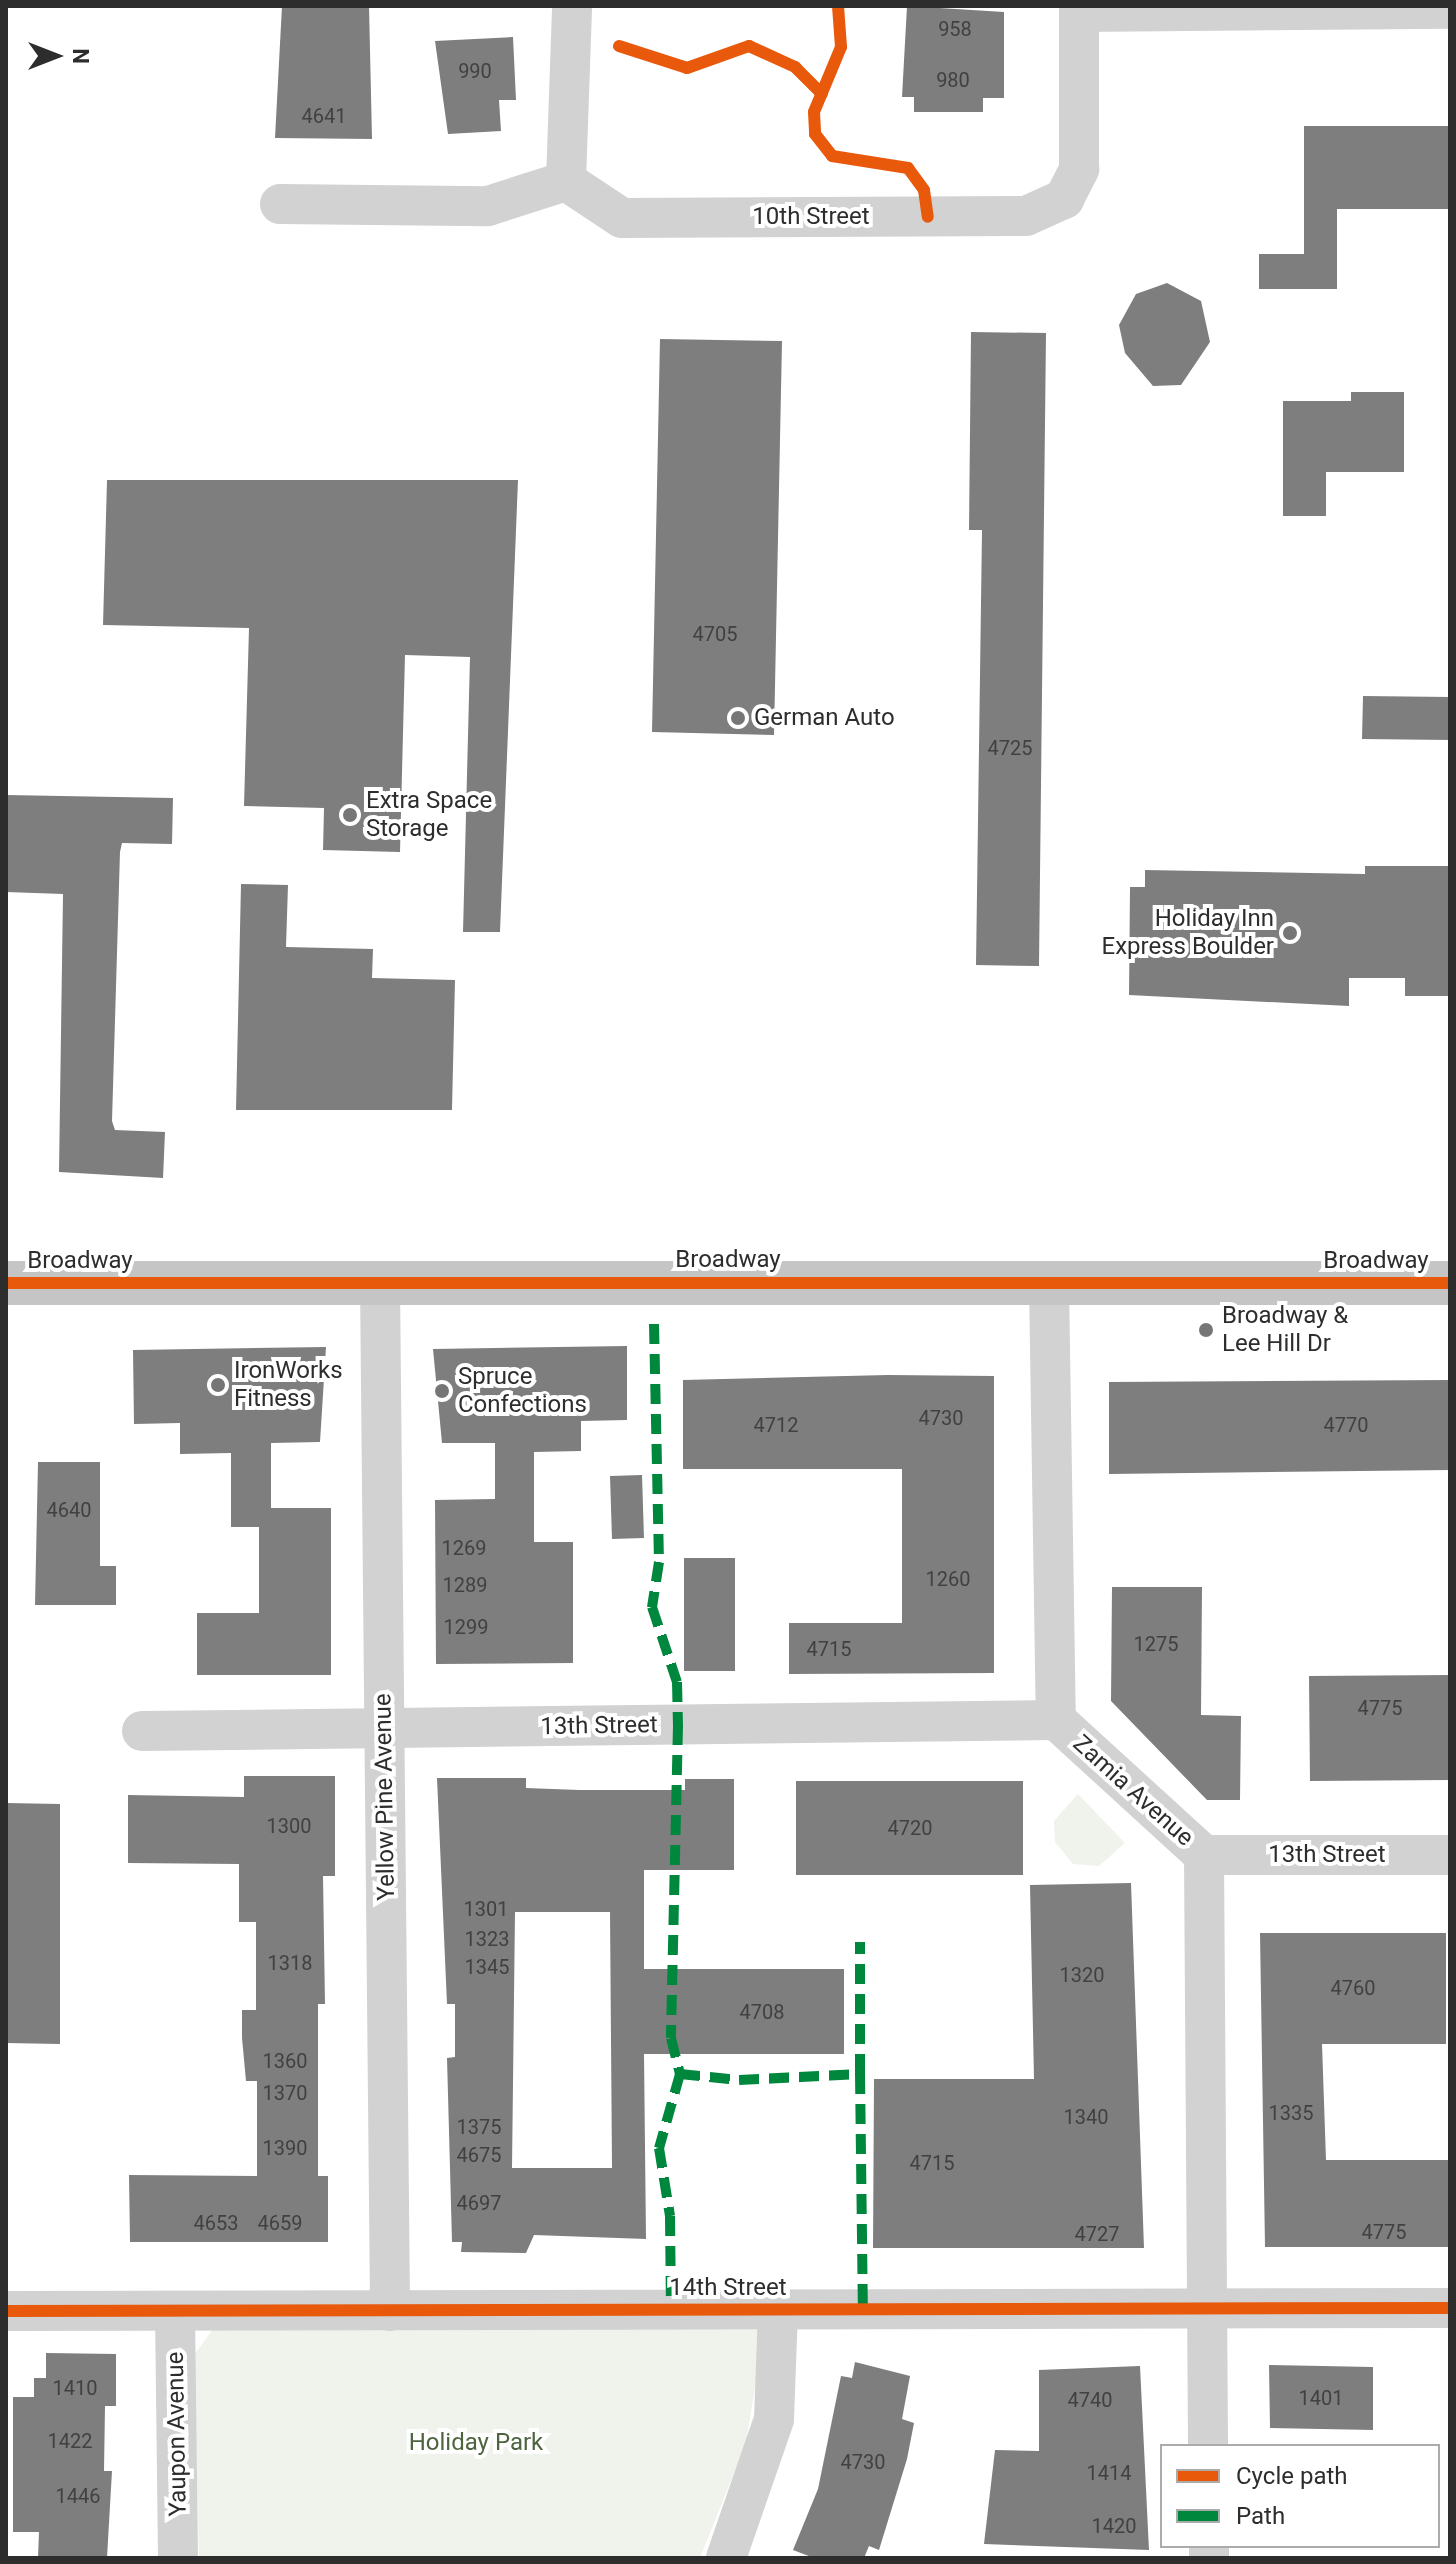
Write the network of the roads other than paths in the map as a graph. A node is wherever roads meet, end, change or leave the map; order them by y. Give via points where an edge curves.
1 (572, 6) edge
2 (1079, 9) edge
3 (1450, 9) edge
4 (552, 188) junction
5 (280, 204) dead end
6 (380, 1282) junction
7 (6, 1283) edge
8 (1450, 1283) edge
9 (1049, 1284) junction
10 (1056, 1720) junction
11 (384, 1728) junction
12 (142, 1731) dead end
13 (1204, 1855) junction
14 (1450, 1855) edge
15 (1450, 2308) edge
16 (1208, 2309) junction
17 (778, 2310) junction
18 (6, 2311) edge
19 (175, 2311) junction
20 (390, 2311) junction
21 (1208, 2444) edge
22 (178, 2558) edge
23 (726, 2558) edge

1 - 4 street
2 - 3 street
2 - 4 street, 10th Street via 1079,169 1064,199 1026,216 622,218
4 - 5 street via 488,206
6 - 7 main road, Broadway
6 - 9 main road, Broadway
6 - 11 street, Yellow Pine Avenue
8 - 9 main road, Broadway
9 - 10 street, Zamia Avenue
10 - 11 street, 13th Street
10 - 13 street, Zamia Avenue
11 - 12 street, 13th Street
11 - 20 street, Yellow Pine Avenue
13 - 14 street, 13th Street
13 - 16 street, Zamia Avenue
15 - 16 street, 14th Street
16 - 17 street, 14th Street
16 - 21 street, Zamia Avenue
17 - 20 street, 14th Street
17 - 23 street via 774,2419
18 - 19 street, 14th Street
19 - 20 street, 14th Street
19 - 22 street, Yaupon Avenue

